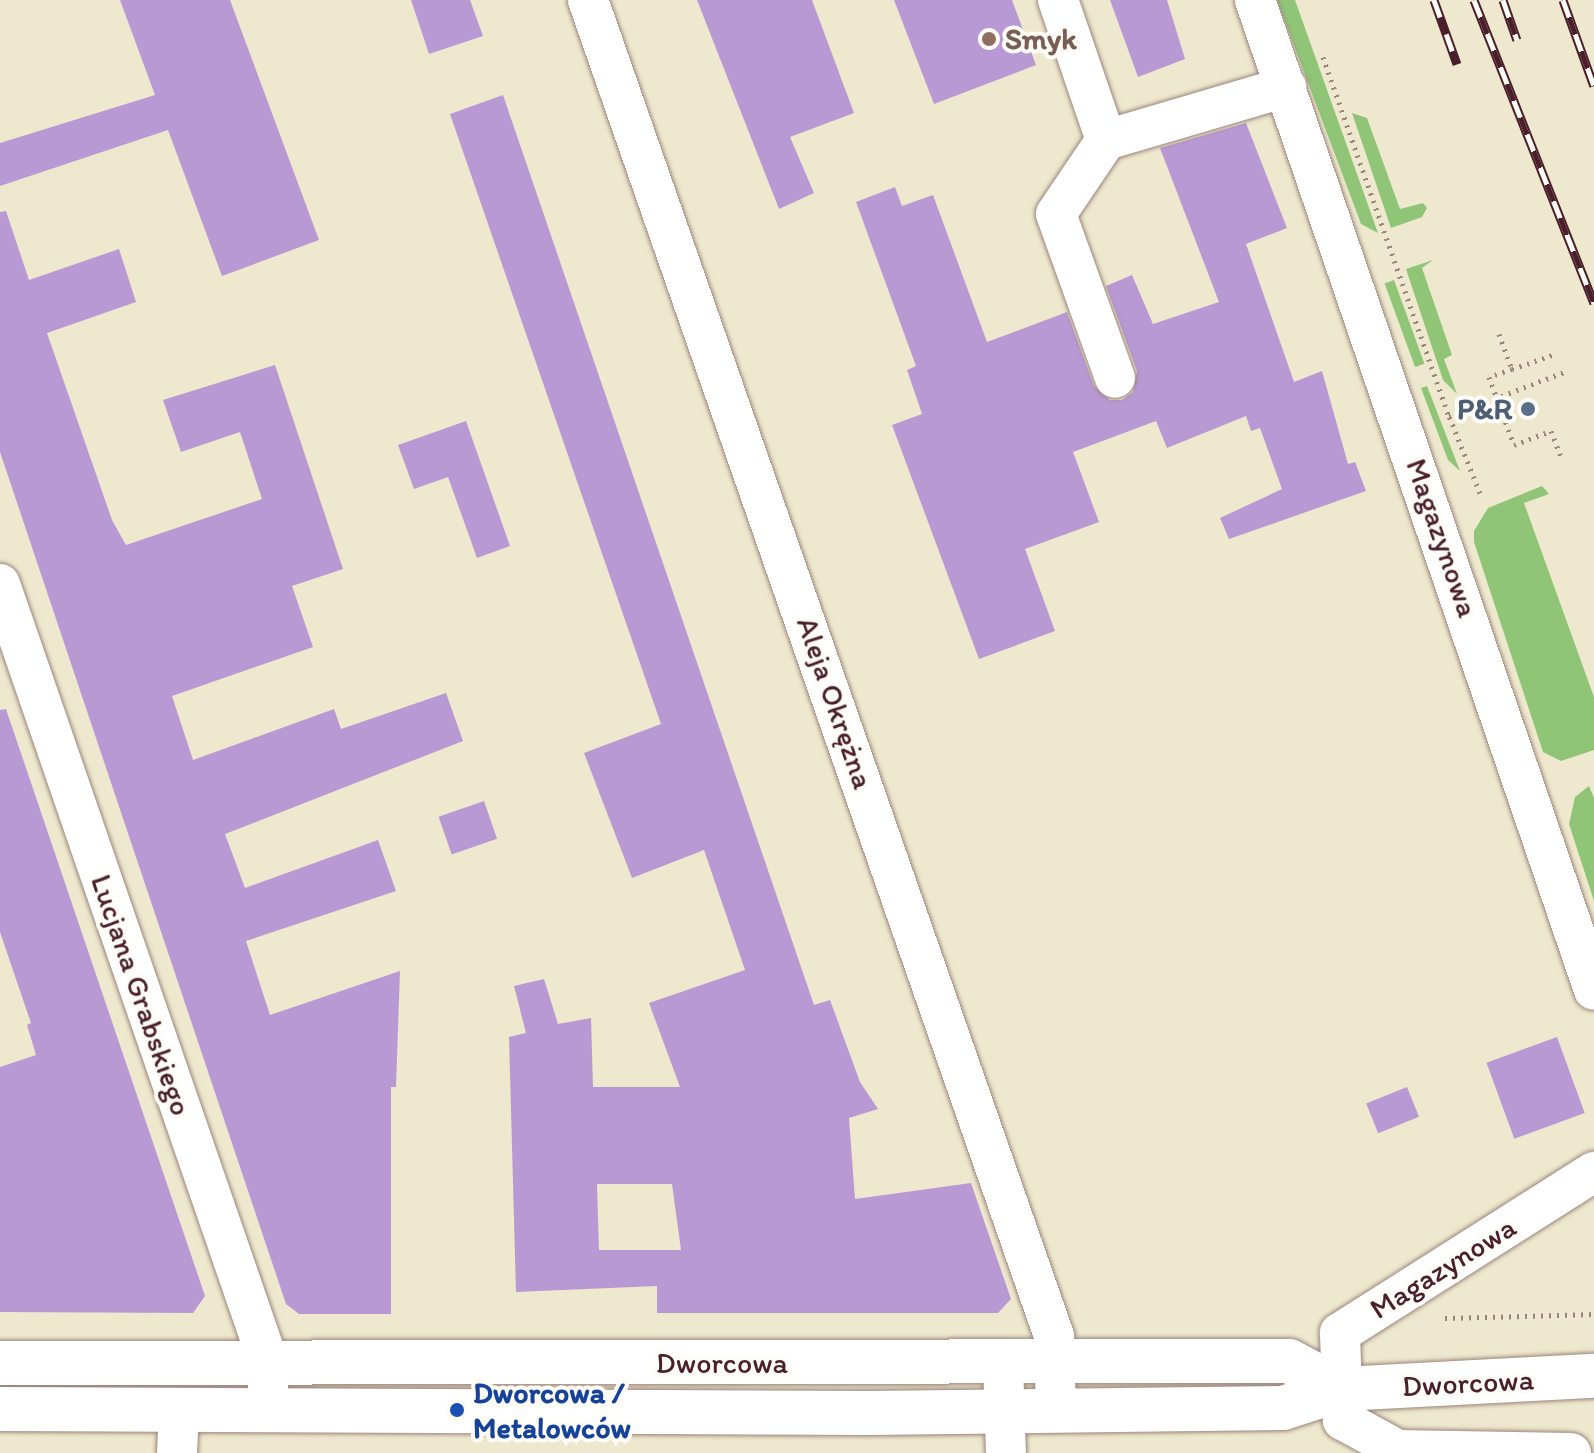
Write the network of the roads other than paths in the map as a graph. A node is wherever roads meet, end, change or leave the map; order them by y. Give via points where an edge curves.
1 (588, 0) edge
2 (1058, 0) edge
3 (1255, 0) edge
4 (1286, 87) junction
5 (1106, 140) junction
6 (1115, 378) dead end
7 (0, 584) edge
8 (1594, 990) edge
9 (1594, 1172) edge
10 (0, 1363) edge
11 (269, 1364) junction
12 (1003, 1364) junction
13 (1055, 1364) junction
14 (1594, 1376) edge
15 (1342, 1389) junction
16 (0, 1409) edge
17 (267, 1409) junction
18 (179, 1410) junction
19 (1056, 1411) junction
20 (1006, 1432) edge
21 (177, 1453) edge
22 (1571, 1453) edge

1 - 13 street, Aleja Okrężna via 1047,1317
2 - 5 street
3 - 4 street, Magazynowa
4 - 5 street
4 - 8 street, Magazynowa
5 - 6 street via 1056,214
7 - 11 street, Lucjana Grabskiego
9 - 15 street, Magazynowa via 1340,1333
10 - 11 main road, Dworcowa
11 - 12 main road, Dworcowa
11 - 17 street, Lucjana Grabskiego
12 - 13 main road, Dworcowa
12 - 20 street
13 - 15 main road, Dworcowa via 1289,1361
13 - 19 street, Aleja Okrężna
14 - 15 main road, Dworcowa
15 - 19 main road, Dworcowa via 1283,1408
15 - 22 street via 1343,1420 1398,1450
16 - 18 main road, Dworcowa
17 - 18 main road, Dworcowa
17 - 20 main road, Dworcowa
18 - 21 street
19 - 20 main road, Dworcowa

